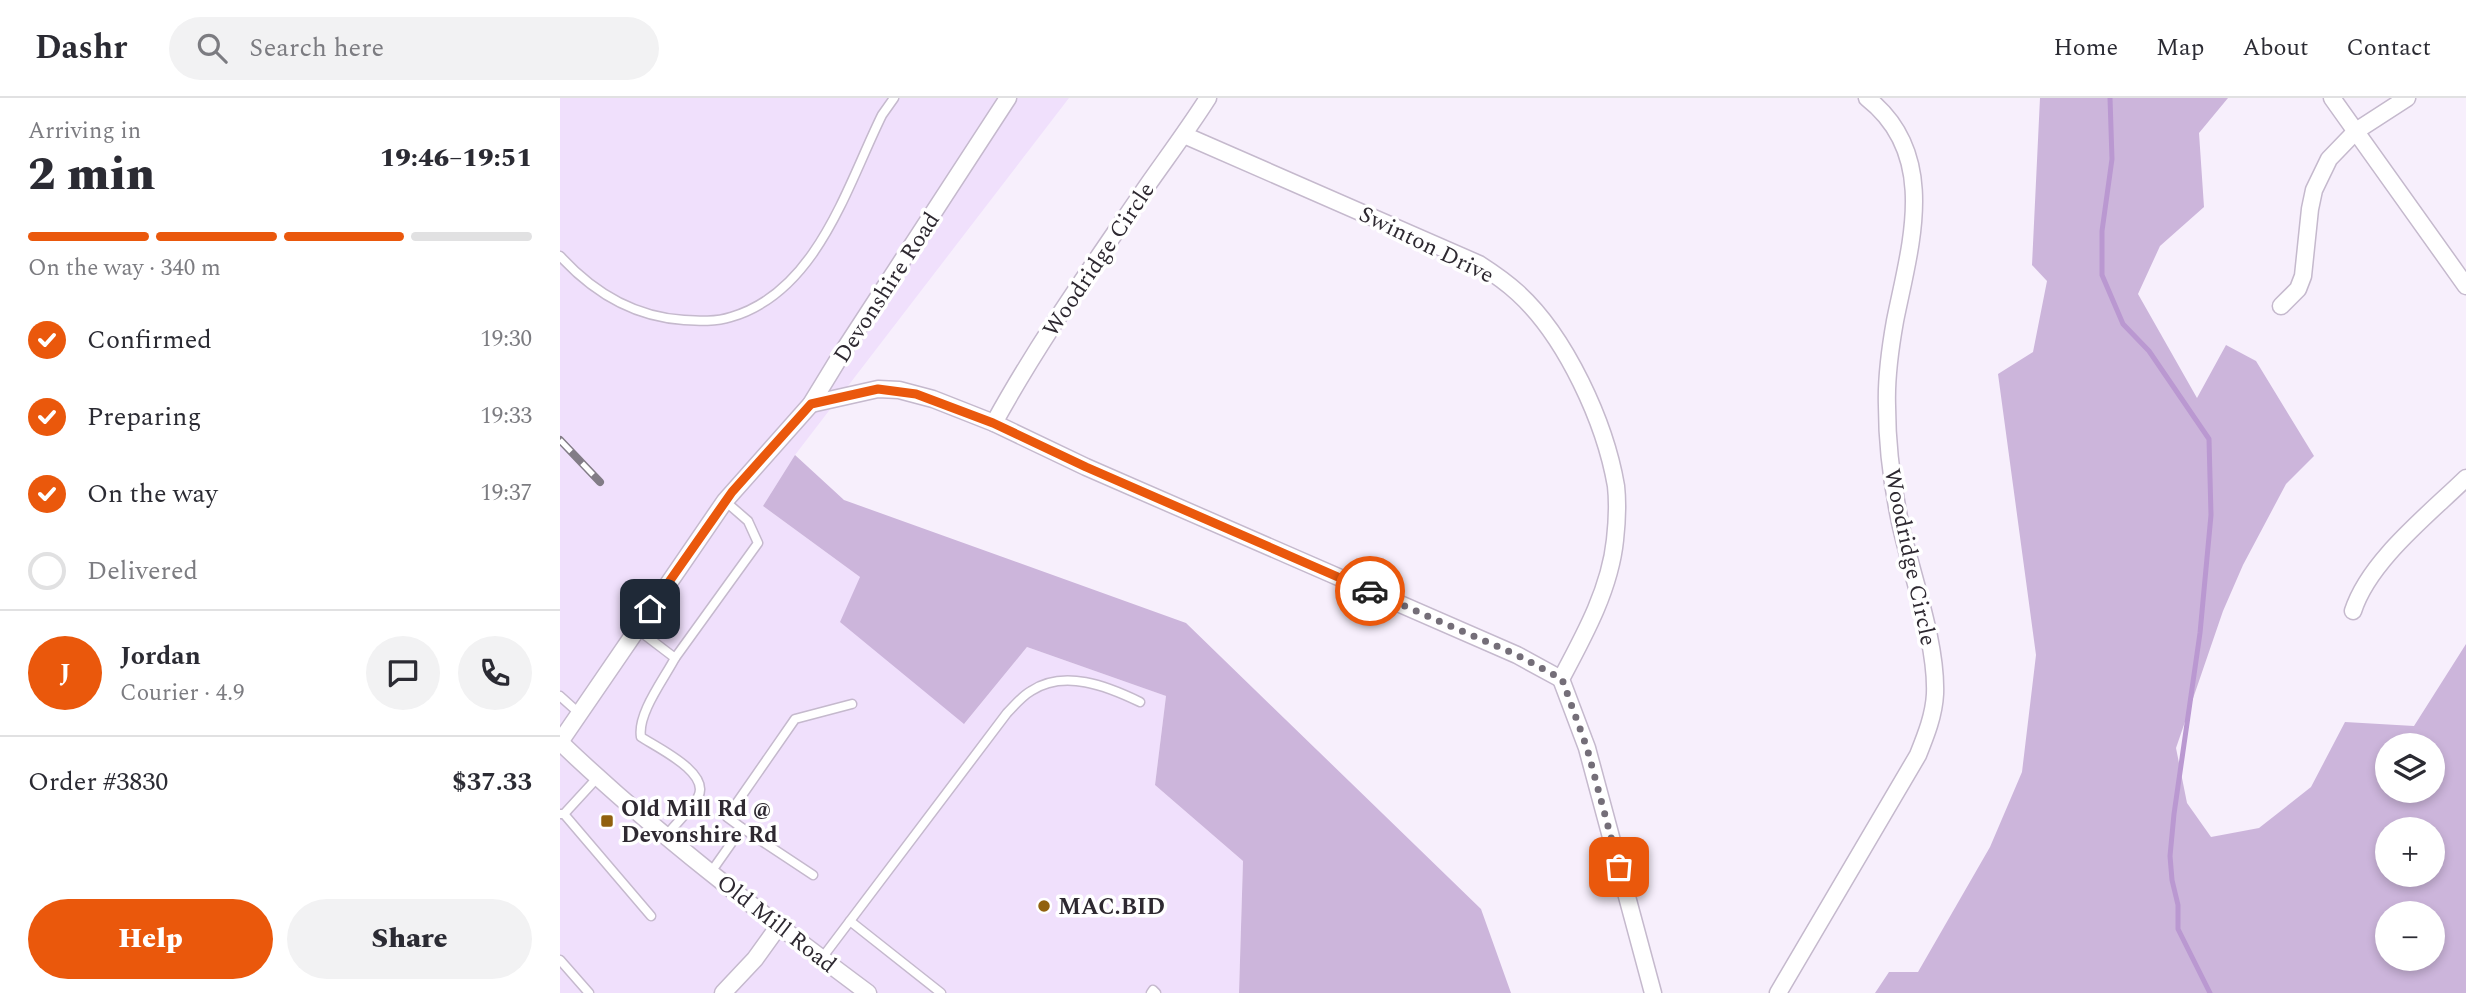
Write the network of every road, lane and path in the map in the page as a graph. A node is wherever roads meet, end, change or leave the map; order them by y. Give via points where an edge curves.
1 (894, 98) edge
2 (1009, 98) edge
3 (1208, 98) edge
4 (1867, 98) edge
5 (2332, 98) edge
6 (2407, 98) edge
7 (2356, 131) junction
8 (1184, 135) junction
9 (560, 256) edge
10 (2466, 286) edge
11 (2281, 306) dead end
12 (811, 404) junction
13 (993, 423) junction
14 (2466, 478) edge
15 (725, 501) junction
16 (2353, 611) dead end
17 (637, 629) junction
18 (676, 658) junction
19 (1562, 679) junction
20 (560, 696) edge
21 (1140, 702) dead end
22 (852, 704) dead end
23 (580, 714) junction
24 (560, 742) edge
25 (598, 777) junction
26 (562, 814) edge
27 (742, 828) junction
28 (666, 836) junction
29 (711, 872) junction
30 (813, 875) dead end
31 (650, 916) dead end
32 (850, 921) junction
33 (778, 927) junction
34 (822, 958) junction
35 (560, 960) edge
36 (862, 991) edge
37 (589, 993) edge
38 (723, 993) edge
39 (941, 993) edge
40 (1151, 993) edge
41 (1156, 993) edge
42 (1653, 993) edge
43 (1778, 993) edge

1 - 9 lane via 824,237 782,287 755,308 730,318 703,321 641,312 611,300 580,278
2 - 12 street, Devonshire Road
3 - 8 street, Woodridge Circle
4 - 43 street, Woodridge Circle via 1888,118 1899,137 1914,185 1915,219 1891,347 1887,403 1893,482 1932,653 1935,695 1918,755
5 - 7 street
6 - 7 street
7 - 10 street
7 - 11 street via 2321,174 2310,209 2303,276 2298,289
8 - 13 street, Woodridge Circle via 1030,360
8 - 19 street, Swinton Drive via 1479,264 1520,294 1552,333 1597,422 1613,473 1617,508 1607,576
12 - 13 street via 878,389 899,390
12 - 15 street, Devonshire Road
13 - 19 street
14 - 16 street via 2374,571
15 - 17 street, Devonshire Road
15 - 18 lane via 748,522 758,542
17 - 18 lane
17 - 23 street, Devonshire Road
18 - 28 lane via 640,728 641,737 695,773 700,783 699,795
19 - 42 street via 1587,748
20 - 23 lane
21 - 32 lane via 1077,680 1049,682 1030,691 1007,713
22 - 27 lane via 795,719 727,817
23 - 24 street, Devonshire Road
24 - 25 street, Old Mill Road
25 - 26 lane
25 - 28 street, Old Mill Road
26 - 31 lane
27 - 29 lane
27 - 30 lane
28 - 29 street, Old Mill Road
29 - 33 street, Old Mill Road
32 - 34 lane
32 - 39 lane
33 - 34 street, Old Mill Road
33 - 38 street
34 - 36 street, Old Mill Road
35 - 37 lane
40 - 41 lane

